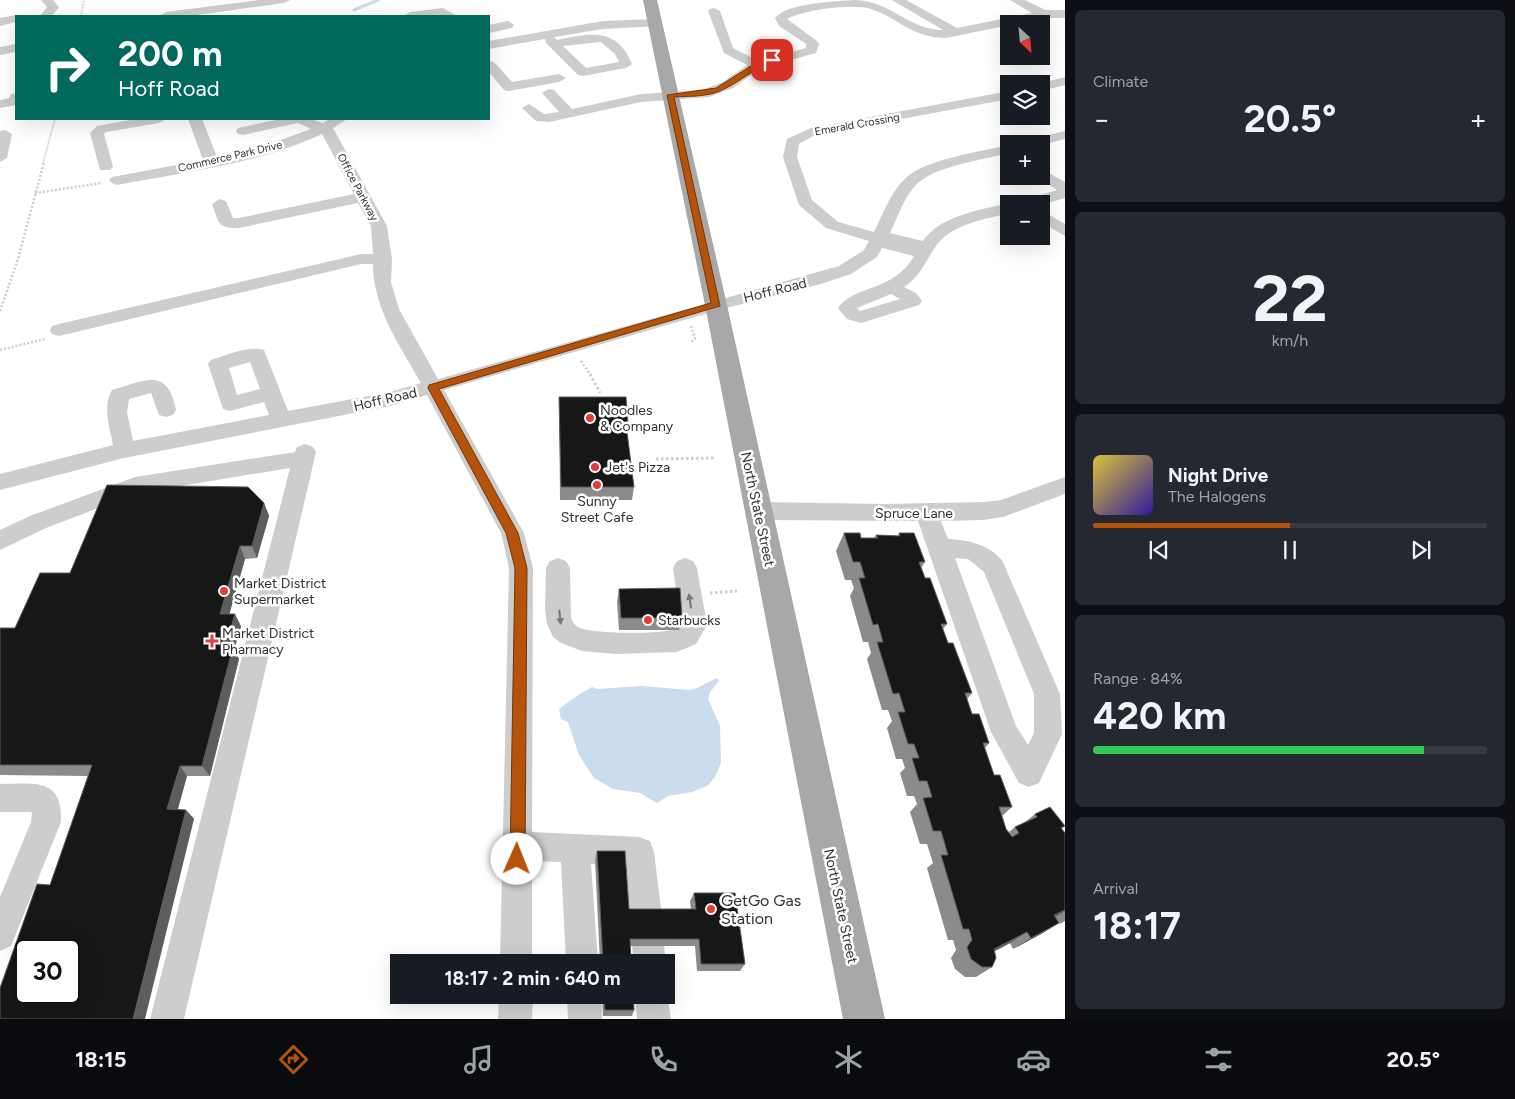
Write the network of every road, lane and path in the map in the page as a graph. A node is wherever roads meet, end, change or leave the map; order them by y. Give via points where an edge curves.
1 (47, 0) edge
2 (84, 0) edge
3 (284, 0) edge
4 (650, 0) edge
5 (898, 0) edge
6 (1016, 0) edge
7 (852, 1) edge
8 (210, 5) edge
9 (1047, 8) junction
10 (714, 11) dead end
11 (1063, 14) edge
12 (47, 15) edge
13 (81, 15) edge
14 (170, 15) edge
15 (417, 15) edge
16 (449, 15) edge
17 (15, 19) edge
18 (0, 22) edge
19 (655, 23) junction
20 (508, 25) dead end
21 (490, 28) edge
22 (956, 32) junction
23 (781, 34) junction
24 (549, 39) junction
25 (490, 45) edge
26 (15, 48) edge
27 (0, 50) edge
28 (793, 55) junction
29 (492, 61) edge
30 (756, 65) junction
31 (559, 78) dead end
32 (1065, 81) edge
33 (1050, 85) edge
34 (619, 90) dead end
35 (549, 93) dead end
36 (670, 95) junction
37 (1000, 97) edge
38 (15, 102) edge
39 (0, 104) edge
40 (529, 108) dead end
41 (630, 110) junction
42 (569, 114) junction
43 (540, 118) junction
44 (55, 120) edge
45 (153, 120) edge
46 (195, 120) edge
47 (294, 120) edge
48 (301, 120) edge
49 (332, 123) edge
50 (243, 131) dead end
51 (0, 135) edge
52 (1065, 135) edge
53 (1050, 139) edge
54 (1000, 151) edge
55 (0, 158) edge
56 (211, 162) junction
57 (104, 166) dead end
58 (117, 180) joint
59 (1050, 182) edge
60 (36, 193) junction
61 (1063, 194) edge
62 (364, 197) junction
63 (1050, 198) edge
64 (220, 204) dead end
65 (1000, 211) edge
66 (1050, 221) edge
67 (1065, 232) edge
68 (878, 239) junction
69 (923, 251) junction
70 (382, 259) junction
71 (892, 287) dead end
72 (716, 304) junction
73 (0, 312) edge
74 (55, 334) joint
75 (0, 350) edge
76 (580, 361) dead end
77 (433, 388) junction
78 (271, 393) dead end
79 (600, 393) dead end
80 (166, 410) dead end
81 (281, 422) junction
82 (124, 450) junction
83 (714, 458) dead end
84 (656, 459) dead end
85 (0, 482) edge
86 (1065, 485) edge
87 (758, 511) junction
88 (927, 513) junction
89 (0, 540) edge
90 (939, 548) junction
91 (558, 568) dead end
92 (685, 568) dead end
93 (737, 592) dead end
94 (689, 594) junction
95 (0, 798) edge
96 (517, 846) junction
97 (575, 848) junction
98 (0, 935) edge
99 (648, 942) edge
100 (516, 954) edge
101 (582, 954) edge
102 (516, 1004) edge
103 (584, 1004) edge
104 (653, 1004) edge
105 (167, 1019) edge
106 (515, 1019) edge
107 (585, 1019) edge
108 (654, 1019) edge
109 (864, 1019) edge

1 - 12 street via 52,8
2 - 13 path
3 - 8 street
4 - 19 main road, North State Street
5 - 22 street
6 - 9 street
7 - 22 street via 874,6 924,32
7 - 23 street via 789,13 782,18
8 - 14 street
9 - 11 street
9 - 22 street
10 - 30 street via 728,50
15 - 16 street via 443,11
17 - 18 street
19 - 24 street via 576,25
19 - 36 main road, North State Street
20 - 21 street
23 - 28 street via 784,48
23 - 28 street via 813,44 812,50
24 - 24 street via 583,72 626,64 620,52 604,38
24 - 25 street
26 - 27 street
28 - 30 street
29 - 31 street via 509,86
30 - 36 street via 718,90 704,94
32 - 33 street
34 - 41 street
35 - 42 street
36 - 41 street
36 - 72 main road, North State Street
37 - 68 street, Emerald Crossing via 811,132 792,142 790,157 805,202 832,225
38 - 39 street
40 - 43 street
41 - 42 street
41 - 43 street via 548,132 537,121
42 - 43 street
44 - 60 path
45 - 57 street via 102,129 97,133
46 - 56 street
47 - 50 street
48 - 49 street via 316,126
49 - 56 street, Commerce Park Drive via 281,145
49 - 62 street, Office Parkway
51 - 55 street via 5,134
52 - 53 street
54 - 68 street, Hoff Road via 941,166 914,179 902,194
56 - 58 street, Commerce Park Drive
58 - 60 path
59 - 61 street
60 - 73 path
61 - 63 street
62 - 64 street via 239,223 227,223
62 - 70 street, Office Parkway via 379,226 383,241
65 - 69 street via 957,224 940,233
66 - 67 street
68 - 69 street via 895,238 916,244
68 - 72 street, Hoff Road via 871,253 845,270 766,294
69 - 71 street via 915,267
70 - 74 street via 361,259
70 - 77 street, Office Parkway via 384,291 390,309
72 - 77 street, Hoff Road
72 - 87 main road, North State Street
74 - 75 path
76 - 79 path
77 - 81 street, Hoff Road
77 - 96 street, Office Parkway via 512,533 521,568
78 - 81 street
80 - 82 street via 162,394 155,385 119,395 117,412
81 - 82 street, Hoff Road
82 - 85 street, Hoff Road
83 - 84 path
86 - 88 street, Spruce Lane via 1003,508
87 - 88 street, Spruce Lane
87 - 109 main road, North State Street
88 - 90 street
89 - 105 street via 135,485 304,455
90 - 90 street via 1004,732 1029,773 1048,734 1047,694 994,567 984,556 969,549
91 -> 94 street via 562,630 572,638 587,642 677,642 688,636 694,625
92 - 94 street
93 - 94 path
95 - 98 street via 41,798 47,807 46,822
96 - 97 street
96 - 100 street, Office Parkway
97 - 99 street via 639,852
97 - 101 street
102 - 106 street
103 - 107 street
104 - 108 street

